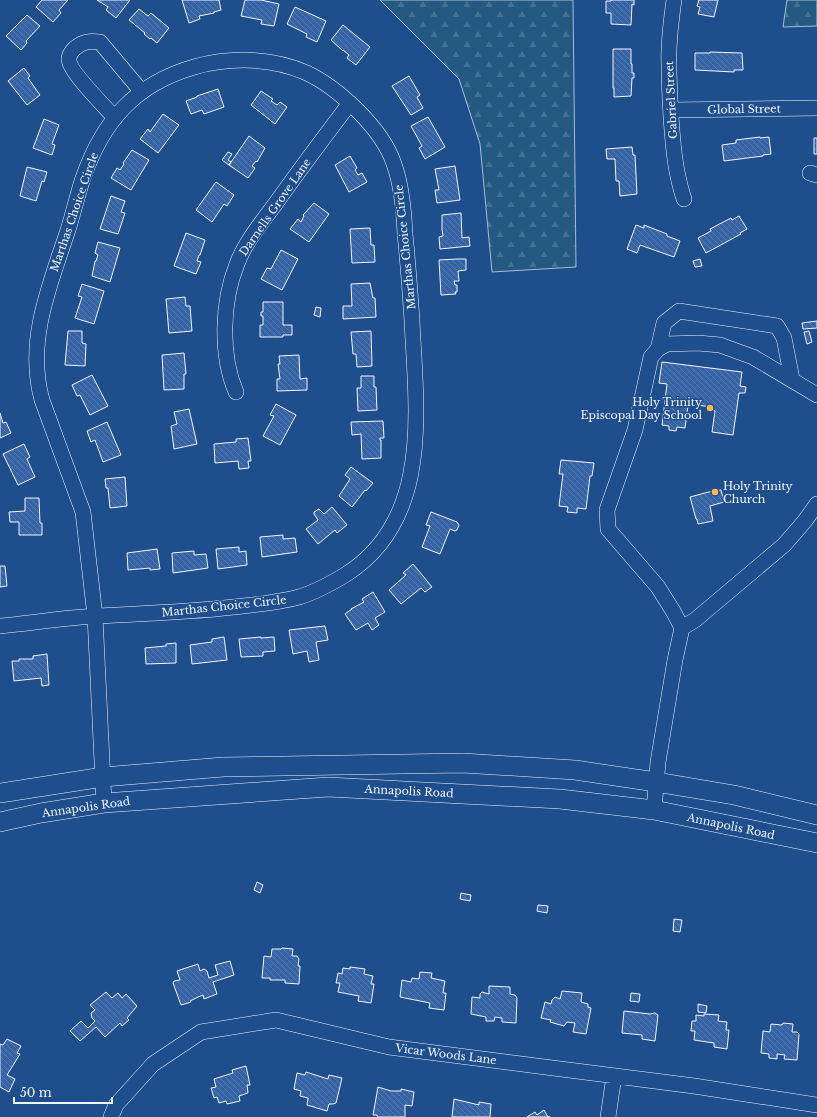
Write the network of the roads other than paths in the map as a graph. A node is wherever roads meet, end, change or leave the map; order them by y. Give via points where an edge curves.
1 (674, 0) edge
2 (142, 92) junction
3 (350, 103) junction
4 (817, 108) edge
5 (671, 110) junction
6 (115, 118) junction
7 (684, 199) dead end
8 (658, 349) junction
9 (792, 379) junction
10 (236, 392) dead end
11 (817, 395) edge
12 (817, 504) edge
13 (94, 616) junction
14 (0, 626) edge
15 (682, 628) junction
16 (102, 777) junction
17 (656, 782) junction
18 (0, 793) edge
19 (104, 803) junction
20 (654, 810) junction
21 (817, 815) edge
22 (0, 822) edge
23 (817, 843) edge
24 (614, 1076) junction
25 (817, 1104) edge
26 (111, 1117) edge
27 (608, 1117) edge

1 - 5 street, Gabriel Street via 668,64
2 - 3 street, Marthas Choice Circle via 178,72 199,65 234,60 263,60 304,71
2 - 6 street, Marthas Choice Circle
2 - 6 street via 100,42 81,43 71,51 69,60 72,70
3 - 10 street, Darnells Grove Lane via 262,223 237,263 230,286 226,342 228,367
3 - 13 street, Marthas Choice Circle via 368,121 386,147 394,163 403,204 416,425 413,465 402,508 383,542 360,565 327,586 297,598 186,612
4 - 5 street, Global Street
5 - 7 street, Gabriel Street via 675,165
6 - 13 street, Marthas Choice Circle via 93,153 82,182 43,304 37,351 40,393 83,512
8 - 9 street via 667,344 679,343 720,345 752,356
8 - 9 street via 664,323 678,311 777,326 784,338
8 - 15 street via 651,357 635,430 613,490 607,518 608,529 658,587
9 - 11 street
12 - 15 street via 784,545
13 - 14 street
13 - 16 street, Marthas Choice Circle
15 - 17 street
16 - 17 main road via 223,767 463,763 575,770
16 - 18 main road
16 - 19 street, Marthas Choice Circle
17 - 20 street
17 - 21 main road via 734,795
19 - 20 main road, Annapolis Road via 328,787 560,799
19 - 22 main road, Annapolis Road
20 - 23 main road, Annapolis Road
24 - 25 street, Vicar Woods Lane
24 - 26 street, Vicar Woods Lane via 389,1047 276,1020 201,1032 153,1064 116,1105
24 - 27 street

